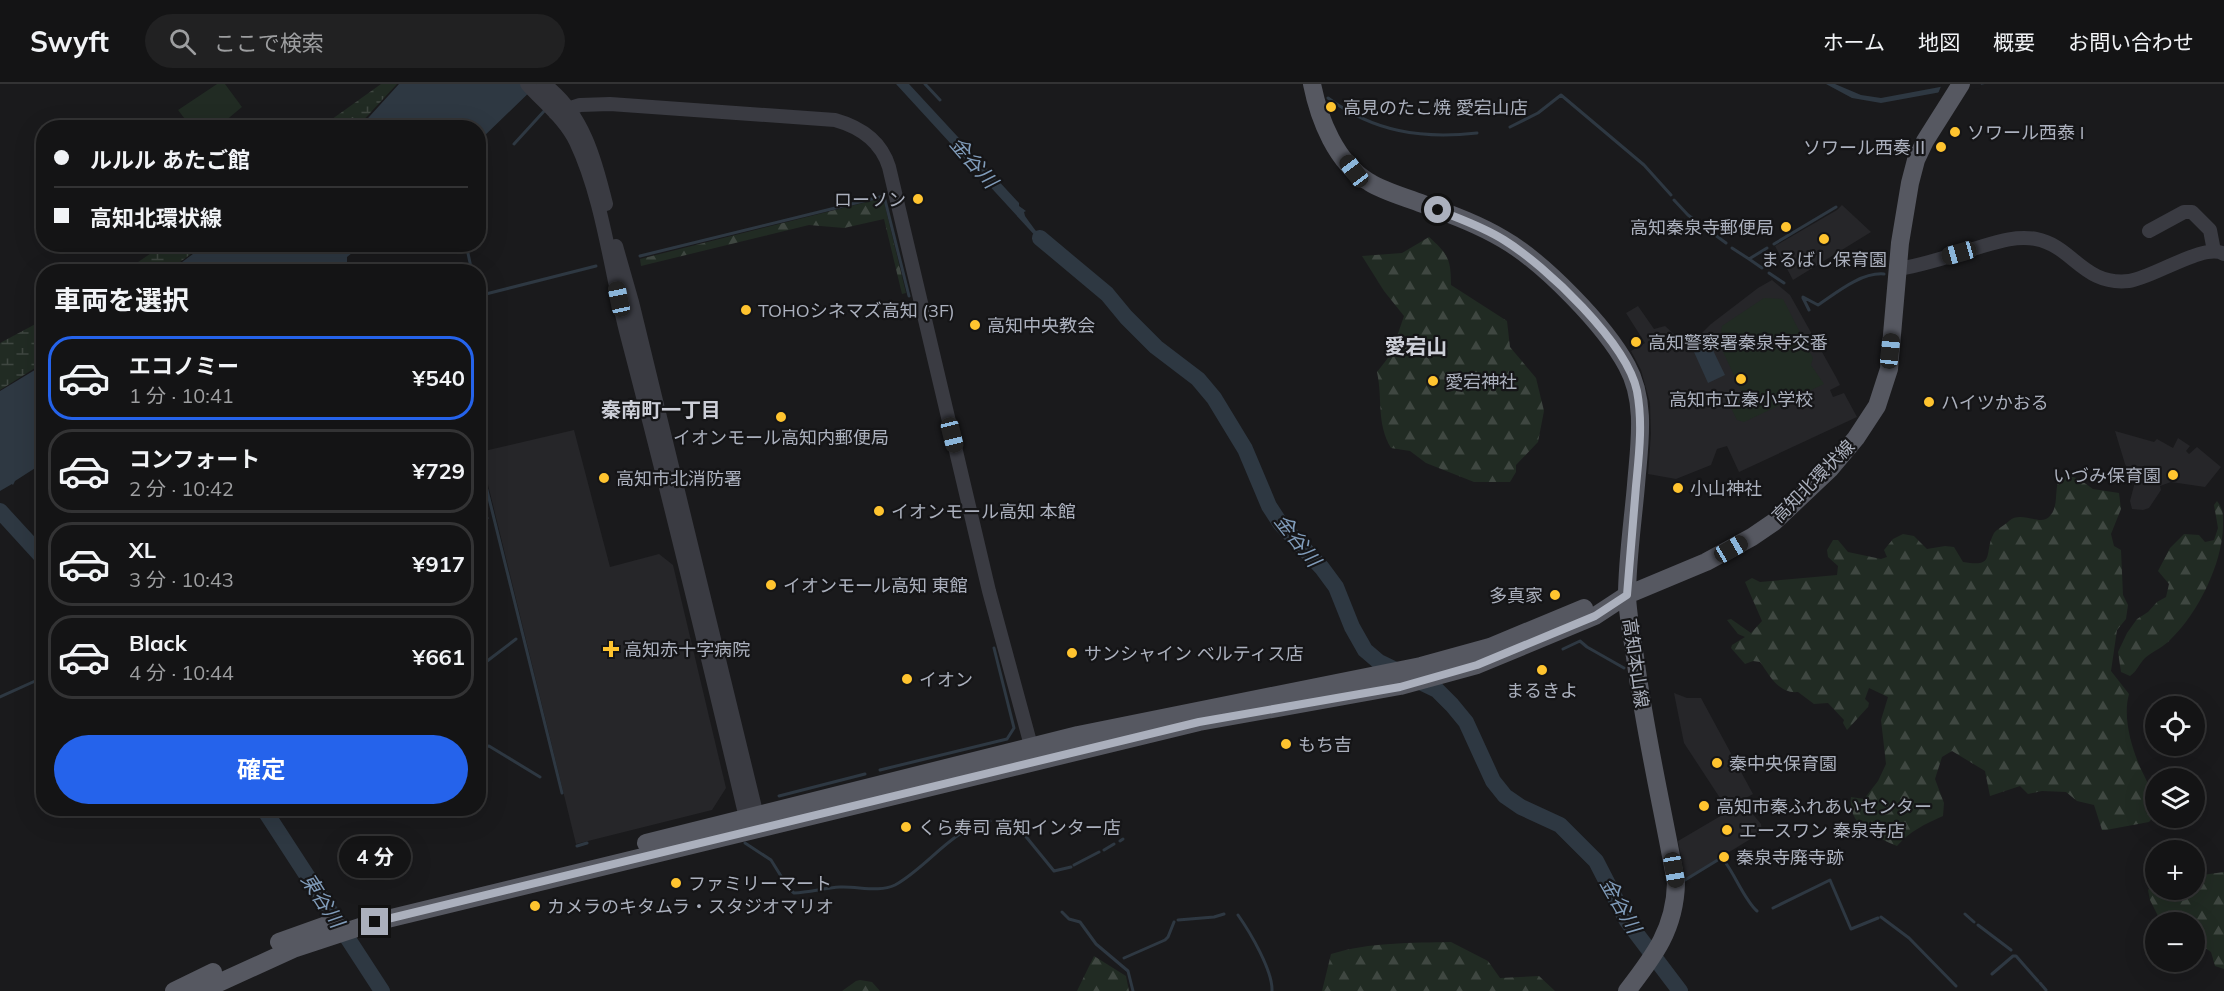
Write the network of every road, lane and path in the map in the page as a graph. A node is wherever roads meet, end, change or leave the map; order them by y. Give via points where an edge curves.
1 (1312, 84) edge
2 (534, 86) edge
3 (1958, 89) edge
4 (562, 110) junction
5 (2149, 231) dead end
6 (2219, 253) edge
7 (1898, 269) junction
8 (1627, 595) junction
9 (1401, 675) junction
10 (1033, 754) junction
11 (752, 821) junction
12 (339, 927) junction
13 (174, 991) edge
14 (201, 991) edge
15 (1627, 991) edge

1 - 8 main road, 高知本山線 via 1326,131 1354,171 1369,182 1468,222 1518,249 1572,297 1619,351 1634,382 1640,425
2 - 4 street via 555,93
3 - 7 main road, 高知北環状線 via 1916,160 1905,208
4 - 10 street via 610,104 834,120 862,131 881,150 891,175 989,591
4 - 11 street via 591,184
5 - 6 street via 2184,212 2192,212 2210,230
6 - 7 street via 2138,279 2117,281 2091,273 2048,243 2022,237
7 - 8 main road, 高知北環状線 via 1889,369 1877,406 1856,438 1797,502 1752,537 1706,562
8 - 9 main road, 高知北環状線 via 1594,603 1490,647
8 - 9 main road, 高知北環状線 via 1608,609 1477,665 1429,679
8 - 15 main road, 高知本山線 via 1643,719 1676,883 1673,915 1652,956
9 - 10 main road, 高知北環状線 via 1196,710
10 - 11 main road, 高知北環状線
11 - 12 main road, 高知北環状線 via 582,871
12 - 13 main road, 高知北環状線 via 256,951
12 - 14 main road, 高知北環状線

